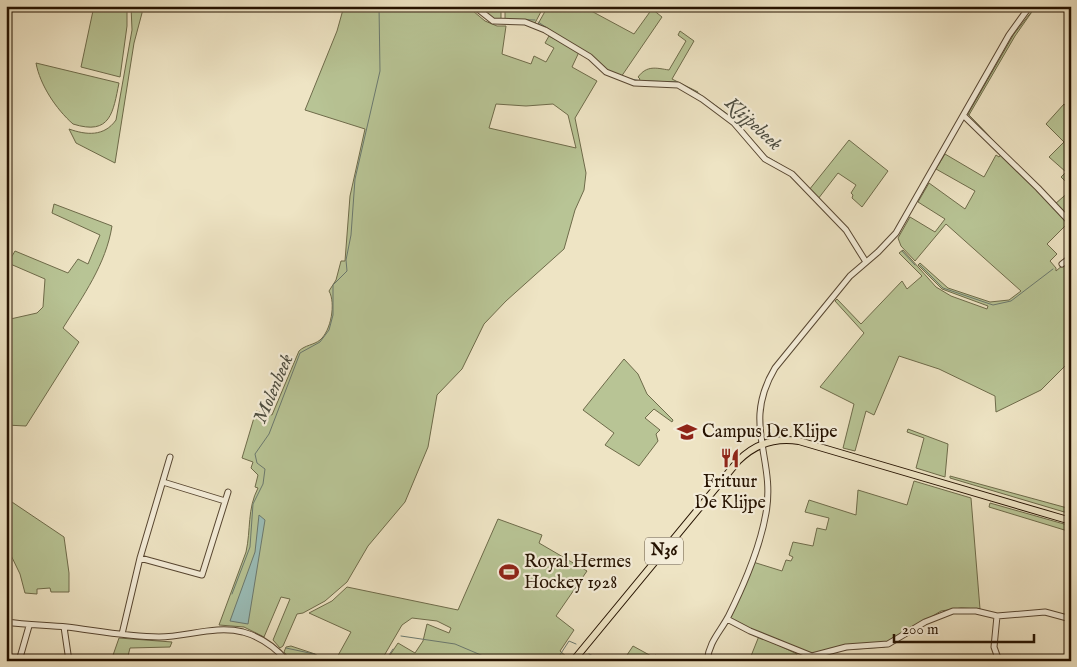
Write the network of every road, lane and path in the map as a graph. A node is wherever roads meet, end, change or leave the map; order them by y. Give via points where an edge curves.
1 (474, 6) edge
2 (1030, 6) edge
3 (964, 116) junction
4 (1071, 223) edge
5 (1071, 257) edge
6 (866, 262) junction
7 (1062, 264) dead end
8 (761, 444) junction
9 (170, 457) dead end
10 (163, 482) junction
11 (228, 492) dead end
12 (224, 501) junction
13 (1071, 521) edge
14 (140, 558) junction
15 (997, 616) junction
16 (727, 618) junction
17 (1071, 619) edge
18 (6, 622) edge
19 (29, 626) junction
20 (64, 627) junction
21 (122, 634) junction
22 (19, 661) edge
23 (69, 661) edge
24 (287, 661) edge
25 (573, 661) edge
26 (707, 661) edge
27 (999, 661) edge

1 - 6 street via 493,21 525,22 545,30 590,57 606,72 640,84 678,86 702,99 734,123 766,159 792,174 846,230
2 - 3 street via 1009,35
3 - 4 street
3 - 6 street via 899,229
5 - 7 street
6 - 8 street via 850,276 774,368 760,403 758,427
8 - 13 main road, N36 via 799,441
8 - 16 street via 768,493 766,514 749,567
8 - 25 main road, N36 via 734,465
9 - 10 street
10 - 12 street
10 - 14 street
11 - 12 street
12 - 14 street via 202,575
14 - 21 street
15 - 16 street via 976,611 950,611 921,624 892,643 812,656 745,629
15 - 17 street via 1045,612
15 - 27 street via 994,647
16 - 26 street via 714,637
18 - 19 street
19 - 20 street
19 - 22 street
20 - 21 street
20 - 23 street
21 - 24 street via 178,636 219,630 241,632 261,639

